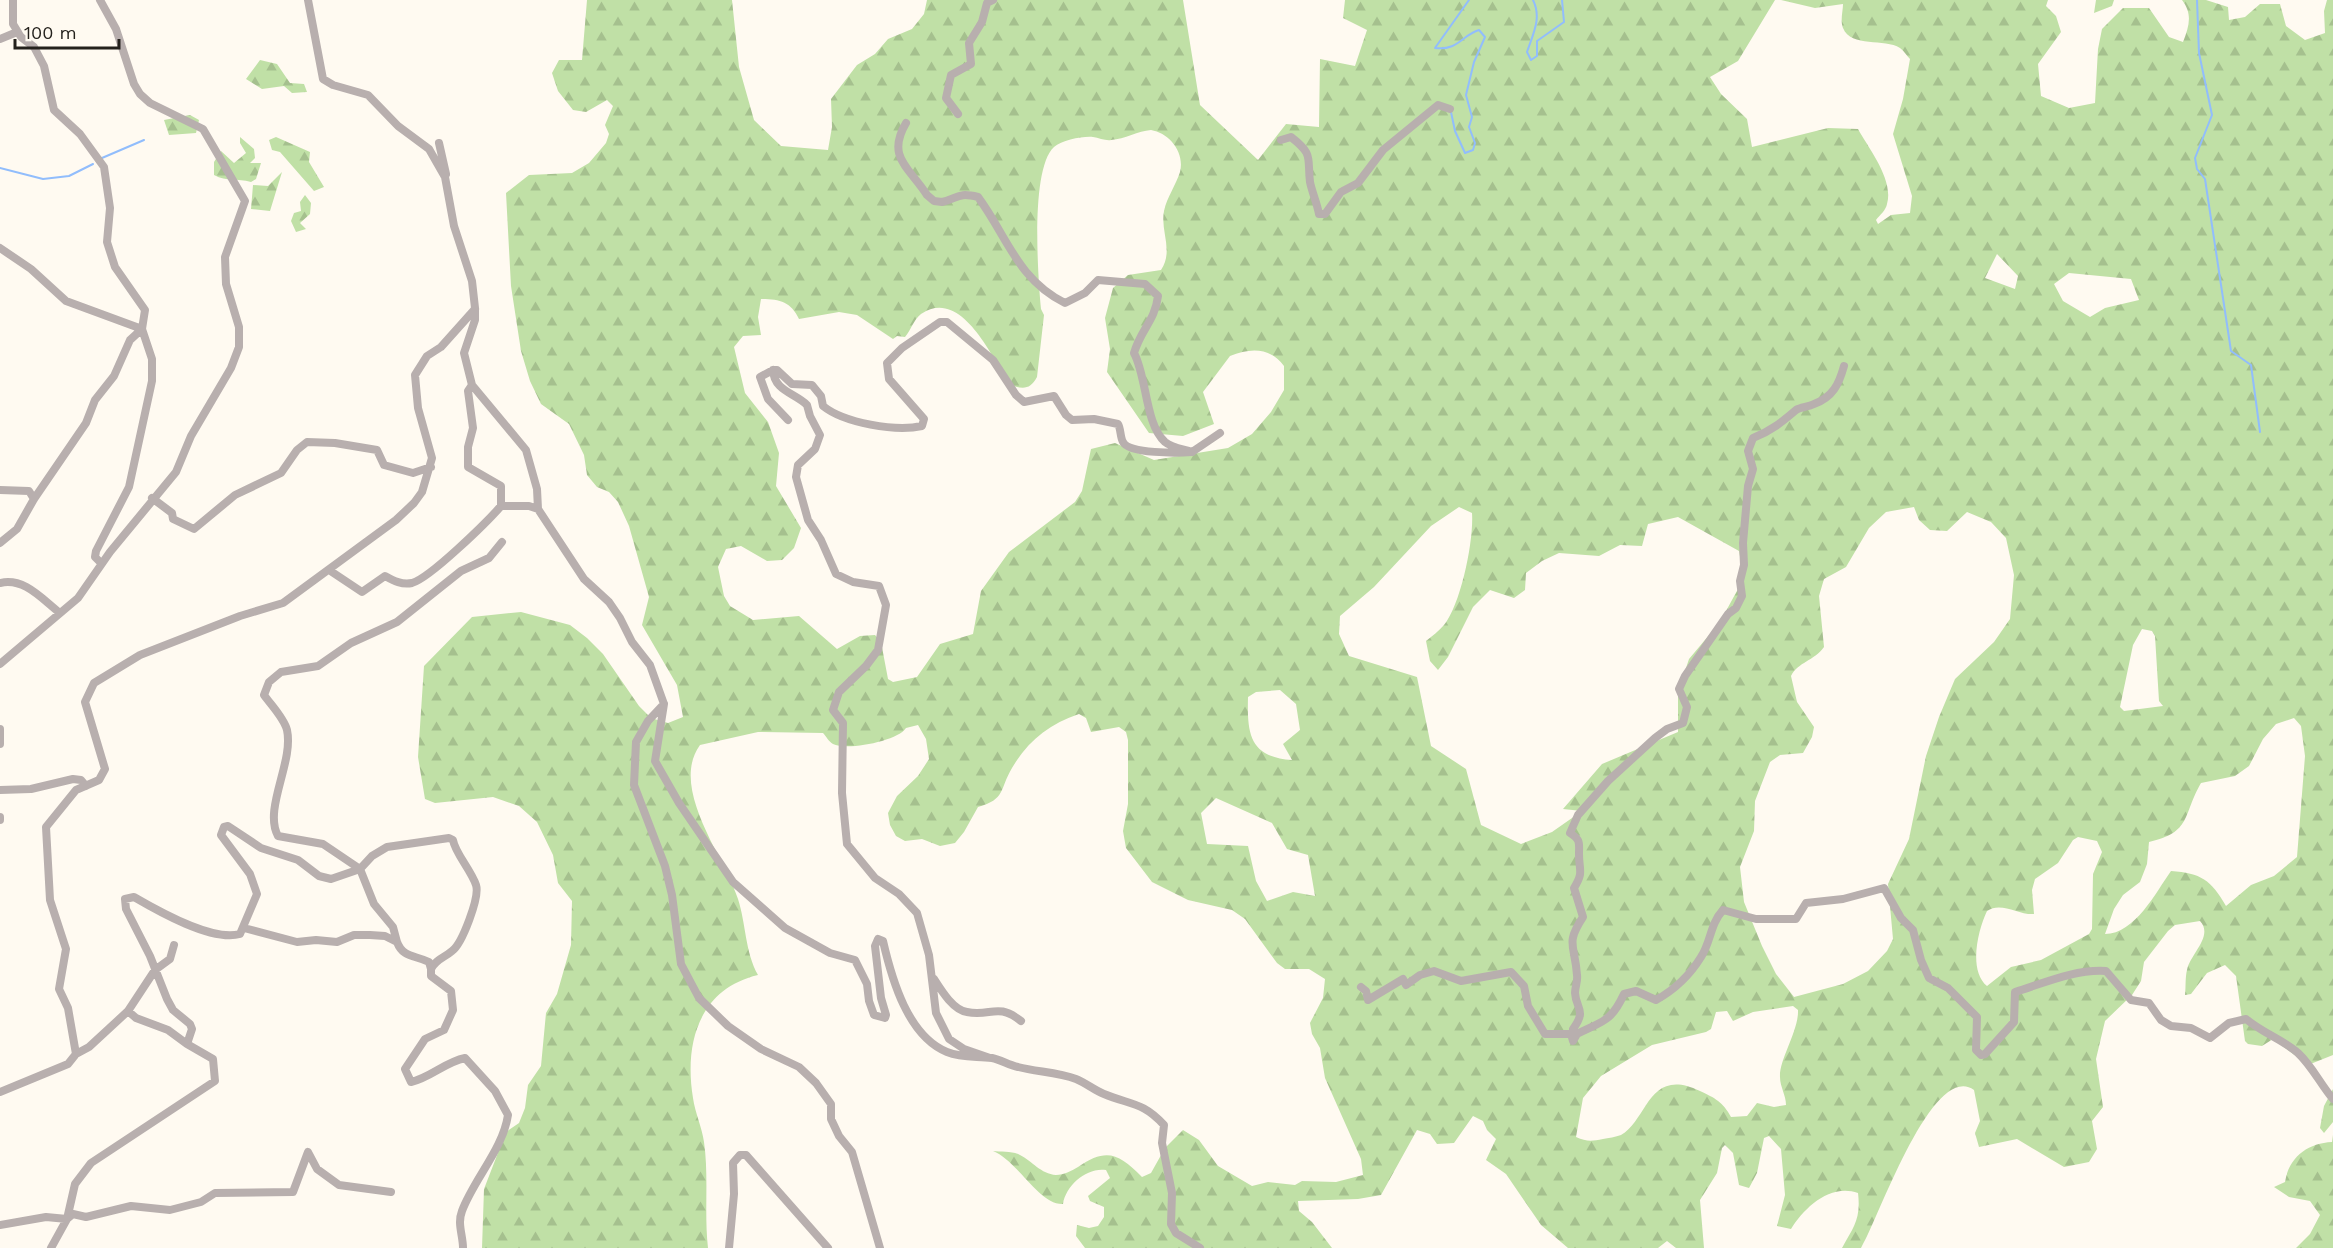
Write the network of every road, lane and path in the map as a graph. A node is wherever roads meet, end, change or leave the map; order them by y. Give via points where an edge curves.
1 (13, 0) edge
2 (100, 0) edge
3 (308, 0) edge
4 (993, 0) edge
5 (17, 32) junction
6 (0, 39) edge
7 (1450, 109) dead end
8 (958, 114) dead end
9 (906, 123) dead end
10 (1281, 140) dead end
11 (439, 143) dead end
12 (445, 177) junction
13 (0, 248) edge
14 (475, 308) junction
15 (142, 329) junction
16 (1844, 366) dead end
17 (773, 370) junction
18 (472, 385) junction
19 (788, 420) dead end
20 (1220, 433) dead end
21 (1192, 452) junction
22 (431, 466) junction
23 (0, 490) edge
24 (152, 498) junction
25 (34, 499) junction
26 (501, 506) junction
27 (538, 509) junction
28 (502, 542) dead end
29 (0, 543) edge
30 (101, 563) junction
31 (329, 570) junction
32 (0, 584) edge
33 (60, 613) junction
34 (0, 664) edge
35 (664, 704) junction
36 (0, 729) edge
37 (0, 744) edge
38 (86, 786) junction
39 (0, 790) edge
40 (360, 869) junction
41 (244, 928) junction
42 (397, 942) junction
43 (174, 945) dead end
44 (430, 969) junction
45 (155, 970) junction
46 (932, 976) junction
47 (1361, 987) dead end
48 (128, 1011) junction
49 (1021, 1021) dead end
50 (1577, 1034) junction
51 (188, 1044) junction
52 (76, 1054) junction
53 (990, 1058) junction
54 (0, 1092) edge
55 (2333, 1099) edge
56 (391, 1192) dead end
57 (67, 1219) junction
58 (0, 1225) edge
59 (51, 1248) edge
60 (463, 1248) edge
61 (729, 1248) edge
62 (828, 1248) edge
63 (880, 1248) edge
64 (1200, 1248) edge

1 - 5 street
2 - 24 street via 116,29 140,94 150,103 203,129 244,201 225,257 226,284 239,327 239,347 176,471
3 - 12 street via 323,79 368,95 398,126 429,149
4 - 8 street via 987,3 982,22 969,43 971,64 951,75 946,98
5 - 6 street
5 - 15 street via 34,47 44,66 54,110 80,134 104,167 111,208 107,242 115,267 145,310
7 - 10 street via 1438,105 1426,113 1383,150 1358,183 1341,192 1325,214 1319,214 1310,181 1311,163 1302,146 1291,137
9 - 21 street via 896,143 897,153 927,195 942,202 966,194 978,197 1018,265 1055,298 1065,303 1085,293 1098,280 1145,284 1158,296 1156,314 1139,338 1134,353 1142,367 1147,400 1158,431 1165,441
11 - 12 street via 447,171
12 - 14 street via 454,226 472,281
13 - 15 street via 32,269 66,301
14 - 18 street via 464,353
14 - 22 street via 427,356 415,375
15 - 25 street via 130,340 86,423
15 - 30 street via 152,359 152,381 129,487 96,551 95,557
16 - 50 street via 1839,385 1828,396 1798,409 1787,420 1753,438 1748,451 1753,469 1743,543 1742,596 1685,676 1679,689 1686,706 1683,723 1655,738 1599,790 1578,815 1570,833 1581,846 1581,874 1574,888 1583,917 1572,935 1578,979 1575,998 1581,1006 1573,1029
17 - 19 street via 759,377 763,390
17 - 21 street via 792,384 812,385 823,406 842,418 906,428 922,426 924,419 889,379 887,363 940,322 947,322 993,360 1024,402 1054,396 1072,420 1118,424 1123,443 1131,450
17 - 46 street via 777,383 807,405 820,435 815,448 798,465 796,477 808,520 836,574 853,582 879,586 886,605 878,650 839,692 833,710 843,723 842,793 847,844 875,878 899,894 917,913
18 - 26 street via 468,391 473,428 468,467 501,486
18 - 27 street via 526,450 537,489
20 - 21 street
22 - 24 street via 413,473 384,465 377,450 314,441 302,446 281,473 235,495 194,529 173,519 172,513
22 - 31 street via 414,503
23 - 25 street via 29,491
24 - 30 street
25 - 29 street via 17,529
26 - 27 street
26 - 31 street via 456,550 415,582 403,584 385,576 362,592
27 - 35 street via 584,579 620,618 650,665
28 - 40 street via 489,558 462,571 398,622 351,643 318,666 281,672 269,682 264,695 287,730 274,829 278,836 323,844
30 - 33 street via 78,598
31 - 38 street via 275,607 240,616 140,655 94,683 85,702 105,769 99,780
32 - 33 street via 22,584
33 - 34 street
35 - 53 street via 655,761 733,882 785,928 830,953 855,960 867,984 874,1015 885,1018 875,946 879,939 898,994 918,1032 930,1044 947,1052
35 - 63 street via 636,742 634,785 665,866 681,964 699,998 728,1026 761,1049 799,1067 831,1104 831,1119 852,1152
36 - 37 street
38 - 39 street via 73,779 40,788
38 - 52 street via 76,790 46,827 50,900 66,949 59,989 68,1008
40 - 41 street via 331,879 319,876 298,860 261,848 224,827 221,835 239,856 256,888
40 - 42 street via 374,904 393,927
40 - 44 street via 387,847 441,838 453,840 476,885 476,893 458,945
41 - 42 street via 297,942 337,942 354,935 385,936
41 - 45 street via 232,937 217,934 128,897 126,909
42 - 44 street via 401,951 429,962
43 - 45 street via 170,959
44 - 60 street via 431,976 451,991 453,1010 444,1030 425,1038 410,1058 405,1069 411,1082 465,1058 495,1091 508,1115 461,1212
45 - 48 street
45 - 51 street via 172,1010 190,1024
46 - 49 street via 957,1007 966,1012 1003,1010
46 - 53 street via 936,1013 949,1038 964,1049
47 - 50 street via 1368,1000 1403,979 1406,985 1434,971 1461,981 1512,972 1524,986 1528,1006 1545,1034 1571,1034 1573,1041
48 - 51 street
48 - 52 street
50 - 55 street via 1605,1023 1614,1015 1624,994 1636,991 1656,1000 1672,991 1702,957 1714,919 1723,910 1756,919 1796,919 1806,903 1843,899 1884,888 1901,918 1913,930 1929,978 1948,988 1977,1017 1976,1050 1981,1055 2014,1022 2015,992 2070,975 2106,971 2131,1000 2148,1003 2161,1020 2171,1026 2191,1028 2203,1037 2211,1038 2229,1023 2246,1019 2263,1034 2282,1041 2299,1054
51 - 57 street via 213,1059 215,1081 91,1164 75,1184
52 - 54 street via 69,1064
53 - 64 street via 1014,1067 1063,1075 1152,1112 1164,1125 1162,1143 1172,1193 1171,1224 1176,1233
56 - 57 street via 339,1185 318,1169 308,1152 293,1192 215,1193 201,1202 170,1210 131,1206 86,1217 73,1214
57 - 58 street via 46,1217
57 - 59 street
61 - 62 street via 733,1163 740,1155 746,1155

